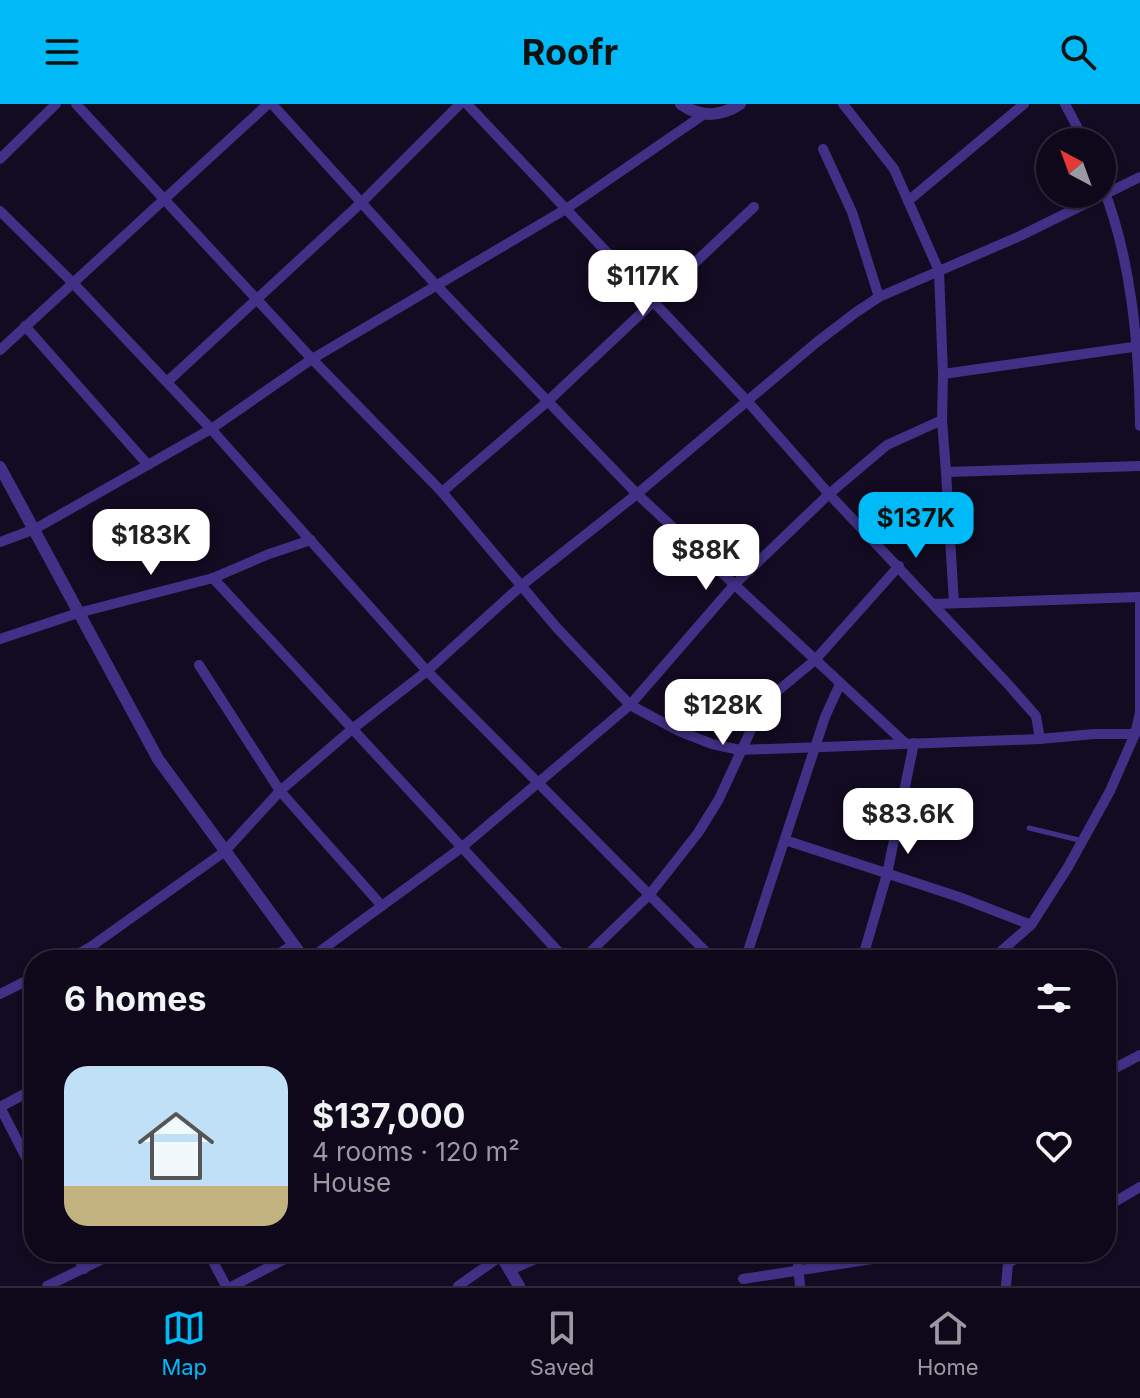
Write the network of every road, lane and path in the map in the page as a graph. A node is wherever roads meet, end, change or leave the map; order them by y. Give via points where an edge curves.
1 (56, 104) edge
2 (76, 104) edge
3 (270, 104) edge
4 (460, 104) edge
5 (467, 104) edge
6 (681, 104) edge
7 (740, 104) edge
8 (843, 104) edge
9 (1024, 104) edge
10 (1065, 104) edge
11 (703, 115) junction
12 (1078, 128) edge
13 (823, 149) dead end
14 (0, 159) edge
15 (1140, 177) edge
16 (1116, 186) edge
17 (163, 199) junction
18 (908, 201) junction
19 (362, 202) junction
20 (754, 207) dead end
21 (1071, 208) edge
22 (1108, 208) edge
23 (566, 209) junction
24 (0, 211) edge
25 (939, 271) junction
26 (73, 283) junction
27 (436, 285) junction
28 (879, 297) junction
29 (258, 298) junction
30 (653, 303) junction
31 (25, 326) junction
32 (1139, 347) edge
33 (0, 350) edge
34 (312, 359) junction
35 (943, 374) junction
36 (167, 382) junction
37 (547, 402) junction
38 (748, 402) junction
39 (942, 420) junction
40 (1140, 426) edge
41 (211, 429) junction
42 (148, 465) junction
43 (1140, 466) edge
44 (0, 467) edge
45 (946, 472) junction
46 (442, 492) junction
47 (637, 494) junction
48 (829, 494) junction
49 (35, 529) junction
50 (311, 540) junction
51 (0, 542) edge
52 (899, 566) junction
53 (213, 578) junction
54 (522, 585) junction
55 (734, 585) junction
56 (1140, 597) edge
57 (954, 603) junction
58 (934, 604) junction
59 (78, 613) junction
60 (0, 639) edge
61 (815, 660) junction
62 (199, 665) dead end
63 (427, 671) junction
64 (1140, 682) edge
65 (840, 684) junction
66 (630, 705) junction
67 (1140, 713) edge
68 (351, 730) junction
69 (1135, 734) junction
70 (1040, 739) junction
71 (909, 743) junction
72 (817, 747) junction
73 (740, 750) junction
74 (540, 783) junction
75 (280, 791) junction
76 (1029, 828) dead end
77 (785, 840) junction
78 (1083, 841) junction
79 (461, 848) junction
80 (224, 852) junction
81 (887, 874) junction
82 (650, 894) junction
83 (382, 906) junction
84 (1031, 925) junction
85 (294, 944) junction
86 (85, 950) edge
87 (285, 950) edge
88 (299, 950) edge
89 (321, 950) edge
90 (557, 950) edge
91 (592, 950) edge
92 (704, 950) edge
93 (748, 950) edge
94 (865, 950) edge
95 (1002, 950) edge
96 (24, 982) edge
97 (0, 994) edge
98 (1140, 1055) edge
99 (1116, 1068) edge
100 (24, 1094) edge
101 (0, 1107) edge
102 (24, 1154) edge
103 (1140, 1187) edge
104 (1116, 1201) edge
105 (80, 1262) edge
106 (98, 1262) edge
107 (213, 1262) edge
108 (279, 1262) edge
109 (490, 1262) edge
110 (505, 1262) edge
111 (529, 1262) edge
112 (798, 1262) edge
113 (852, 1262) edge
114 (1008, 1262) edge
115 (84, 1269) junction
116 (510, 1270) junction
117 (799, 1270) junction
118 (743, 1279) dead end
119 (47, 1286) edge
120 (226, 1286) edge
121 (233, 1286) edge
122 (458, 1286) edge
123 (519, 1286) edge
124 (800, 1286) edge
125 (1006, 1286) edge

1 - 14 street
2 - 17 street
3 - 17 street
3 - 19 street
4 - 19 street
5 - 23 street
6 - 11 street
7 - 11 street
8 - 18 street via 894,169
9 - 18 street
10 - 12 street
11 - 23 street
13 - 28 street via 852,212
15 - 16 street
17 - 26 street
17 - 29 street
18 - 25 street
19 - 27 street
19 - 29 street
20 - 30 street
21 - 25 street
22 - 32 street
23 - 27 street
23 - 30 street
24 - 26 street
25 - 28 street
25 - 35 street
26 - 31 street
26 - 36 street
27 - 34 street
27 - 37 street
28 - 38 street
29 - 34 street
29 - 36 street
30 - 37 street
30 - 38 street
31 - 33 street
31 - 42 street
32 - 35 street
32 - 40 street
34 - 41 street
34 - 46 street
35 - 39 street
36 - 41 street
37 - 46 street
37 - 47 street
38 - 47 street
38 - 48 street
39 - 45 street
39 - 48 street via 887,445
41 - 42 street
41 - 50 street
42 - 49 street
43 - 45 street
44 - 49 street
45 - 57 street
46 - 54 street
47 - 54 street
47 - 55 street
48 - 52 street
48 - 55 street
49 - 51 street
49 - 59 street
50 - 53 street
50 - 63 street
52 - 58 street
52 - 61 street
53 - 59 street
53 - 68 street
54 - 63 street
54 - 66 street
55 - 61 street
55 - 66 street
56 - 57 street
56 - 64 street
57 - 58 street
58 - 70 street via 1036,716
59 - 60 street
59 - 80 street via 158,759
61 - 65 street
61 - 73 street via 774,694
62 - 75 street
63 - 68 street
63 - 74 street
64 - 67 street
65 - 71 street
65 - 72 street
66 - 73 street via 679,731
66 - 74 street
67 - 69 street
68 - 75 street
68 - 79 street
69 - 70 street
69 - 78 street
70 - 71 street
71 - 72 street
71 - 81 street
72 - 73 street
72 - 77 street
73 - 82 street via 698,833
74 - 79 street
74 - 82 street
75 - 80 street
75 - 83 street
76 - 78 lane
77 - 81 street
77 - 93 street
78 - 84 street
79 - 83 street
79 - 90 street
80 - 85 street
80 - 86 street
81 - 84 street
81 - 94 street
82 - 91 street
82 - 92 street
83 - 89 street
84 - 95 street
85 - 87 street
85 - 88 street
96 - 97 street
98 - 99 street
100 - 101 street
101 - 102 street
103 - 104 street
105 - 115 street
106 - 115 street
107 - 120 street
108 - 121 street
109 - 122 street
110 - 116 street
111 - 116 street
112 - 117 street
113 - 117 street
114 - 125 street
115 - 119 street
116 - 123 street
117 - 118 street
117 - 124 street

